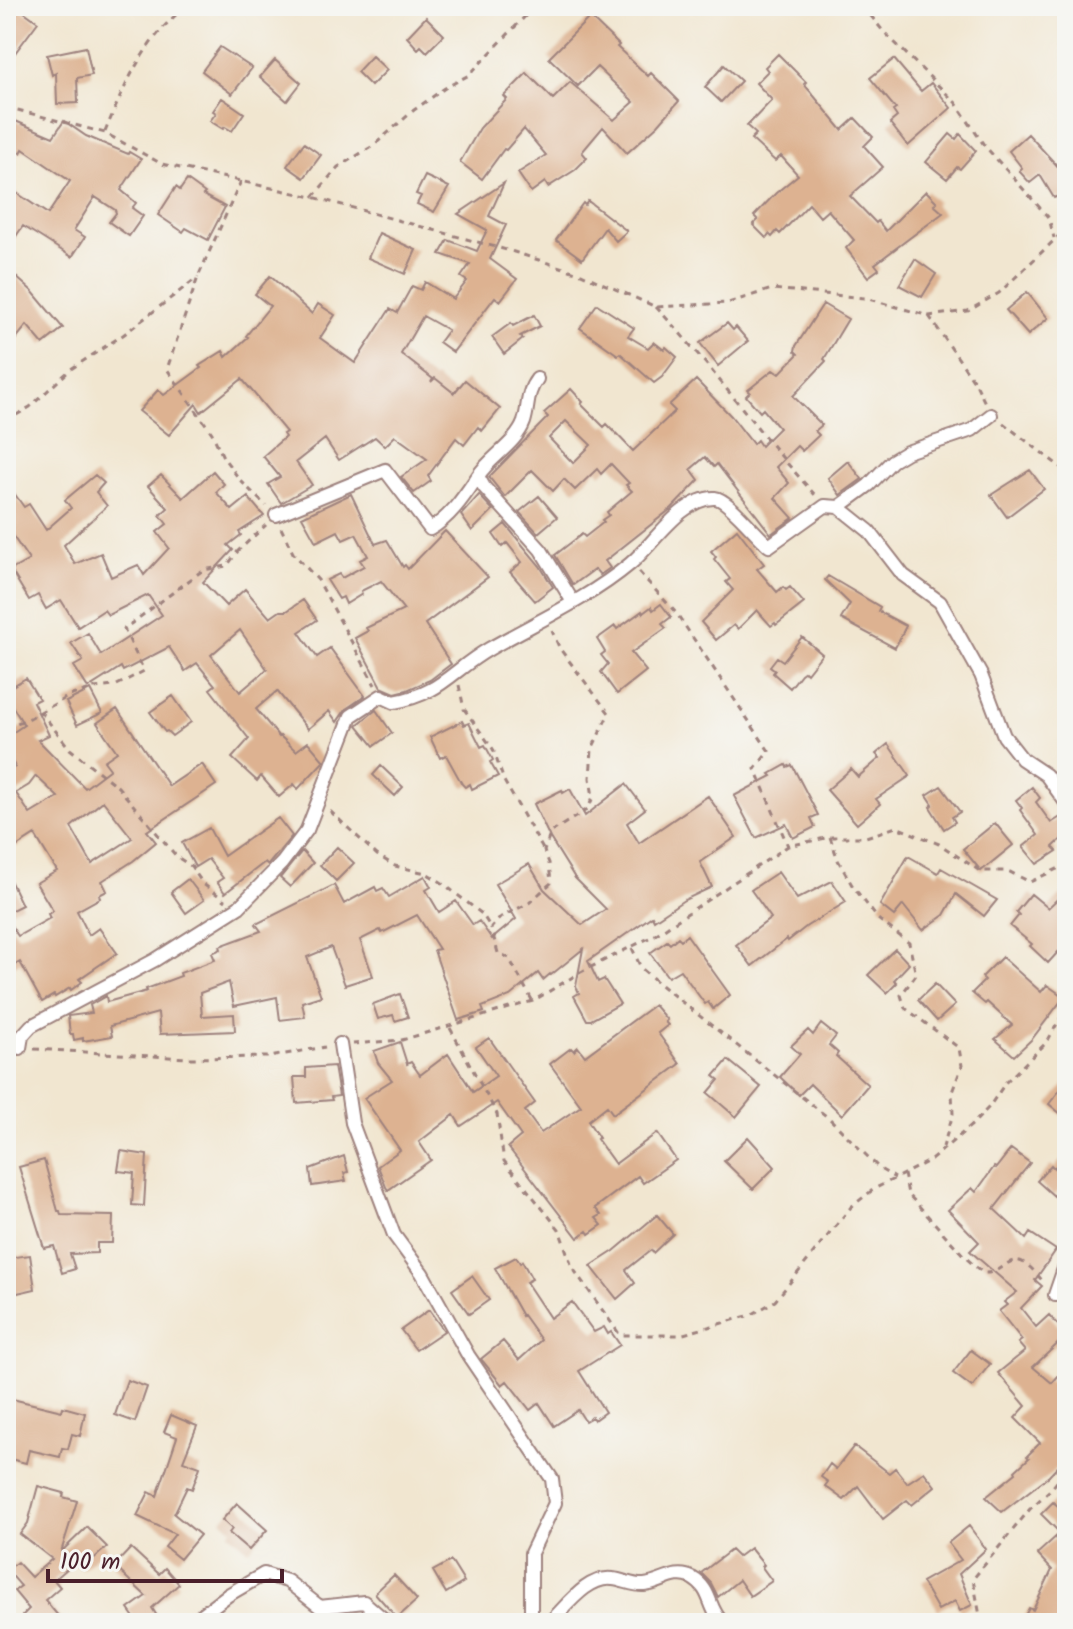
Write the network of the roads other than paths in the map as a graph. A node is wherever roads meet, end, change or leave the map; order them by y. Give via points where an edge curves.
1 (537, 379) dead end
2 (991, 415) road end
3 (478, 476) junction
4 (839, 507) junction
5 (276, 515) road end
6 (573, 602) junction
7 (1067, 804) edge
8 (340, 1044) road end
9 (20, 1048) road end
10 (1067, 1260) edge
11 (1055, 1295) road end
12 (532, 1620) edge
13 (191, 1623) edge
14 (388, 1623) edge
15 (483, 1623) edge
16 (723, 1623) edge

1 - 3 street via 524,423
2 - 4 street via 972,430 892,461
3 - 5 street via 430,529 385,470
3 - 6 street via 541,550
4 - 6 street via 825,506 769,546 725,500 695,503 631,563
4 - 7 street via 869,531 903,575 940,602 981,675 1004,736 1022,759 1046,775
6 - 9 street via 484,652 429,693 394,702 381,696 351,716 307,830 236,910 31,1026
8 - 12 street via 352,1123 394,1235 552,1479 555,1503 531,1553
10 - 11 street
12 - 15 street
12 - 16 street via 549,1623 597,1579 644,1585 681,1574 706,1590 713,1614
13 - 14 street via 264,1574 287,1581 320,1607 364,1602

